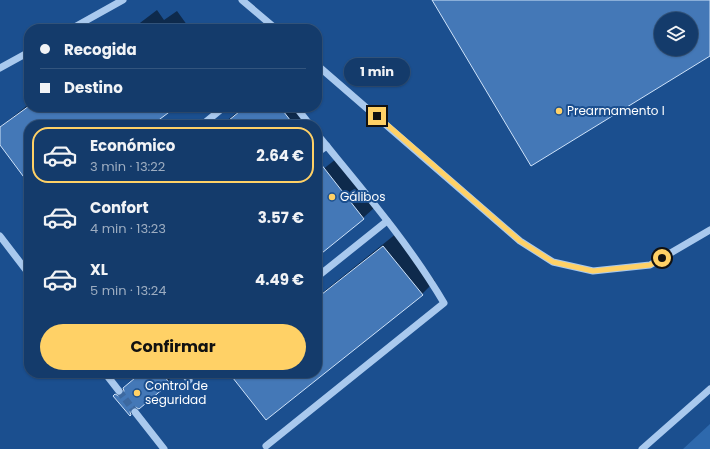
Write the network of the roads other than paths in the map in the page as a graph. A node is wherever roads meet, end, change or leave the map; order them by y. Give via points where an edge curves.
1 (123, 0) edge
2 (242, 0) edge
3 (80, 24) edge
4 (270, 24) edge
5 (24, 55) edge
6 (0, 68) edge
7 (322, 69) edge
8 (218, 112) edge
9 (300, 112) edge
10 (208, 120) edge
11 (306, 120) edge
12 (322, 140) edge
13 (327, 146) junction
14 (322, 150) edge
15 (387, 221) junction
16 (710, 230) edge
17 (0, 236) edge
18 (24, 264) edge
19 (322, 273) edge
20 (109, 378) edge
21 (710, 389) edge
22 (119, 391) tunnel mouth
23 (135, 412) tunnel mouth
24 (266, 446) dead end
25 (164, 449) edge
26 (642, 449) edge

1 - 3 street
2 - 4 street
5 - 6 street
7 - 16 street via 520,241 553,262 593,271 650,265
8 - 10 street
9 - 11 street
12 - 13 street
13 - 14 street
13 - 15 street
15 - 19 street
15 - 24 street via 430,278 444,302
17 - 18 street
20 - 22 street
21 - 26 street
23 - 25 street

